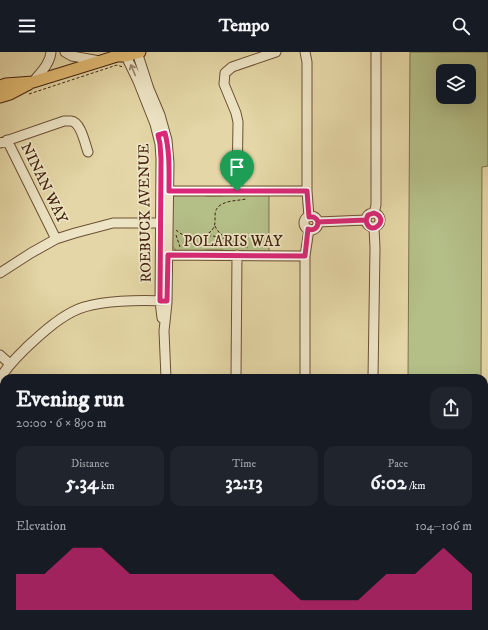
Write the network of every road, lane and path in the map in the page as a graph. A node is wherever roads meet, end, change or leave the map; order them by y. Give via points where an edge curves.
1 (51, 52) edge
2 (65, 52) edge
3 (138, 52) edge
4 (276, 52) edge
5 (305, 52) edge
6 (376, 52) edge
7 (124, 56) edge
8 (101, 61) junction
9 (33, 82) junction
10 (0, 86) edge
11 (145, 89) junction
12 (25, 96) dead end
13 (0, 97) edge
14 (4, 141) edge
15 (88, 152) dead end
16 (165, 191) junction
17 (237, 191) junction
18 (252, 191) junction
19 (307, 191) junction
20 (374, 213) junction
21 (309, 217) junction
22 (366, 220) junction
23 (318, 222) junction
24 (167, 224) junction
25 (214, 225) junction
26 (374, 228) junction
27 (308, 229) junction
28 (202, 236) junction
29 (56, 239) junction
30 (228, 239) junction
31 (164, 255) junction
32 (238, 255) junction
33 (252, 255) junction
34 (305, 256) junction
35 (1, 271) edge
36 (164, 301) junction
37 (0, 355) edge
38 (5, 366) edge
39 (166, 374) edge
40 (236, 374) edge
41 (305, 374) edge
42 (374, 374) edge

1 - 9 street via 49,62
2 - 8 street via 72,56
3 - 7 main road
3 - 11 street, ROEBUCK AVENUE
4 - 17 street via 232,66 225,72 224,84 238,122
5 - 19 street
6 - 20 street
7 - 8 main road
11 -> 7 street, ROEBUCK AVENUE
7 - 12 path via 125,68 117,65
8 - 9 main road
9 - 10 main road
9 - 13 main road
11 - 16 street, ROEBUCK AVENUE via 155,124 167,140 169,164
14 - 15 street via 70,121 79,127
14 - 29 street, NINAN WAY
16 - 17 street
16 - 24 street, ROEBUCK AVENUE
17 - 18 street
18 - 19 street
18 - 25 path via 251,197 247,199 225,202 216,209
19 - 21 street
20 - 22 street via 368,215
20 - 26 street via 381,220
21 - 23 street via 316,218
21 - 27 street via 304,222
22 - 23 street
22 - 26 street via 369,226
23 - 27 street via 315,228
24 - 28 path via 185,236
24 - 29 street via 113,223
24 - 31 street, ROEBUCK AVENUE
25 - 28 path via 212,230
25 - 30 path via 216,230
26 - 42 street
27 - 34 street
28 - 30 path
29 - 35 street
30 - 33 path via 247,248
31 - 32 street, POLARIS WAY
31 - 36 street, ROEBUCK AVENUE
32 - 33 street, POLARIS WAY
32 - 40 street
33 - 34 street, POLARIS WAY
34 - 41 street
36 - 38 street via 91,305 73,312 58,320
36 - 39 street, ROEBUCK AVENUE
37 - 38 street

